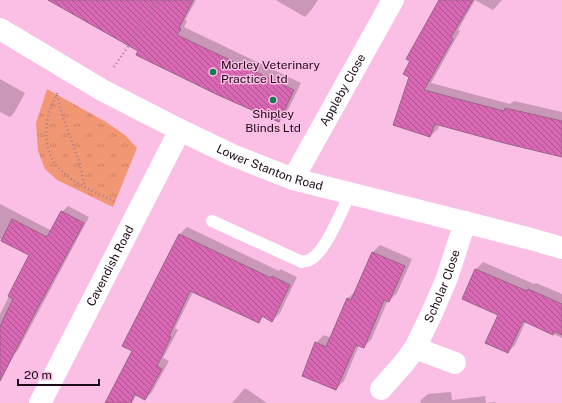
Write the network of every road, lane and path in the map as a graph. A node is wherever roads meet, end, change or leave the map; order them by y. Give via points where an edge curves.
1 (160, 0) edge
2 (393, 0) edge
3 (0, 29) edge
4 (114, 68) dead end
5 (59, 90) dead end
6 (57, 94) junction
7 (180, 130) junction
8 (293, 179) junction
9 (85, 188) junction
10 (350, 194) junction
11 (120, 204) dead end
12 (212, 221) dead end
13 (466, 222) junction
14 (562, 248) edge
15 (415, 348) junction
16 (455, 363) dead end
17 (381, 389) dead end
18 (40, 403) edge

1 - 4 path
2 - 8 street, Appleby Close
3 - 7 street, Lower Stanton Road via 102,90
5 - 6 path
6 - 9 path via 80,161
6 - 9 path via 46,129 49,152 63,173
7 - 8 street, Lower Stanton Road via 232,155
7 - 18 street, Cavendish Road
8 - 10 street, Lower Stanton Road
9 - 11 path
10 - 12 lane via 319,252 302,262
10 - 13 street, Lower Stanton Road
13 - 14 street, Lower Stanton Road
13 - 15 street, Scholar Close via 447,278
15 - 16 street
15 - 17 street, Scholar Close

